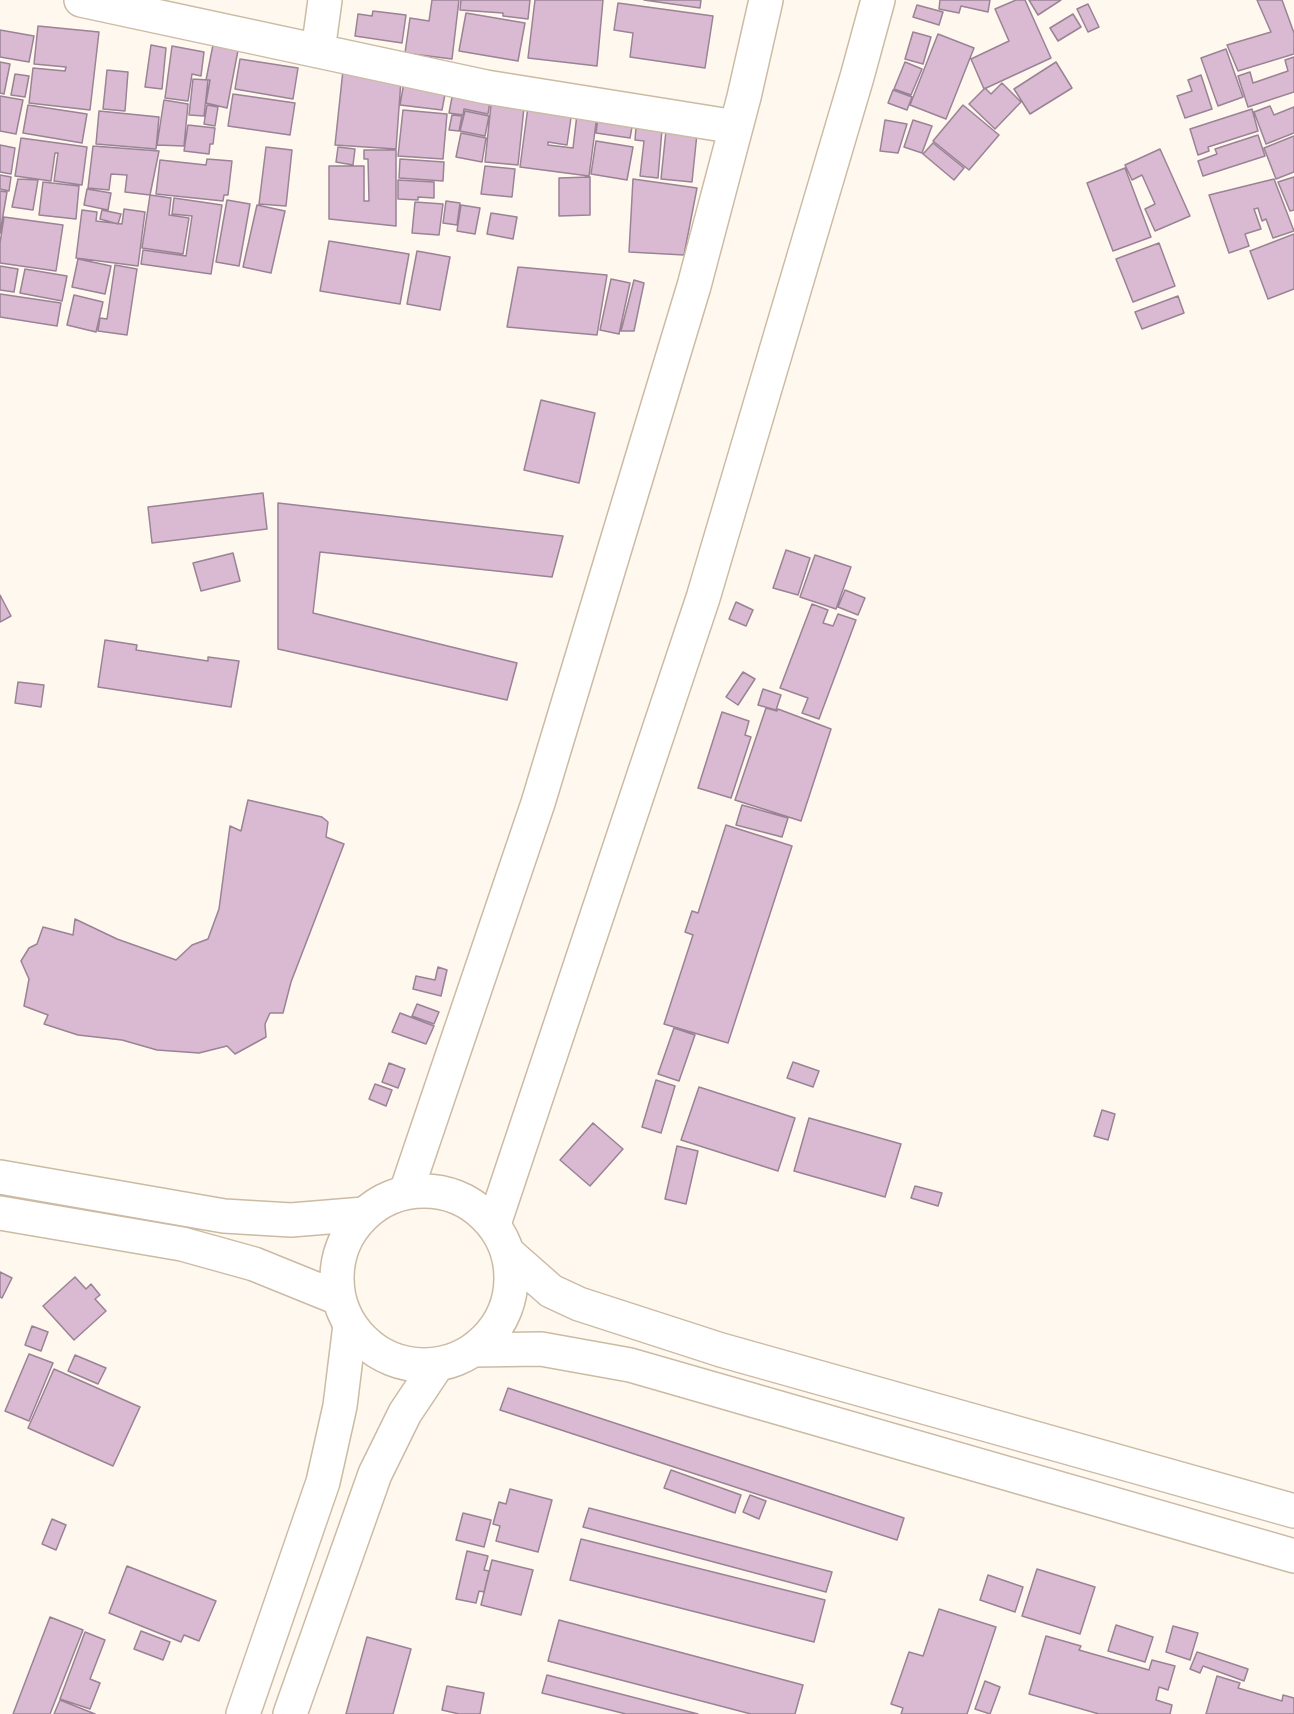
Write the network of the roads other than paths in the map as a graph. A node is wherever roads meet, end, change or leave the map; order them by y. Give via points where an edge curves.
1 (81, 0) edge
2 (325, 0) edge
3 (766, 0) edge
4 (878, 0) edge
5 (318, 51) junction
6 (736, 127) junction
7 (0, 1176) edge
8 (406, 1192) junction
9 (0, 1213) edge
10 (364, 1214) junction
11 (494, 1224) junction
12 (509, 1254) junction
13 (344, 1312) junction
14 (473, 1350) junction
15 (437, 1365) junction
16 (1294, 1511) edge
17 (1294, 1556) edge
18 (243, 1714) edge
19 (290, 1714) edge

1 - 5 street
2 - 5 street
3 - 6 street
4 - 11 street via 703,598
5 - 6 street via 486,87
6 - 8 street via 694,286 538,803
7 - 10 street via 224,1216 291,1220
8 - 10 street via 383,1200
8 - 11 street via 439,1191 469,1203
9 - 13 street via 182,1244 254,1264
10 - 13 street via 349,1232 340,1253 336,1275
11 - 12 street
12 - 14 street via 512,1281 507,1308 493,1332
12 - 16 street via 551,1291 579,1304 732,1354
13 - 15 street via 362,1341 378,1353 397,1362
13 - 18 street via 340,1407 323,1482
14 - 15 street
14 - 17 street via 541,1349 630,1365
15 - 19 street via 405,1413 375,1474

